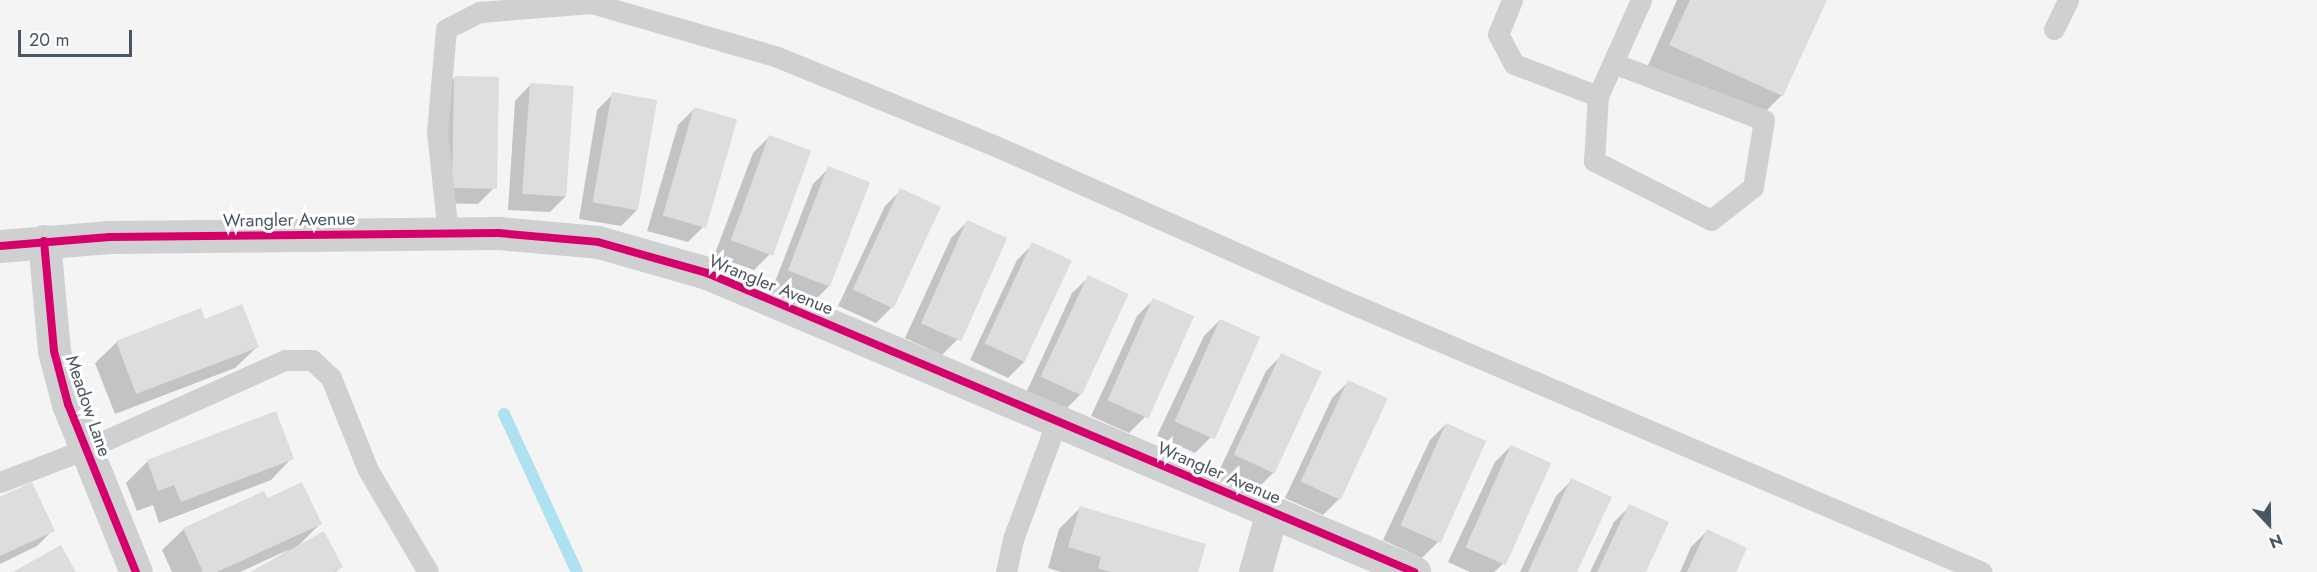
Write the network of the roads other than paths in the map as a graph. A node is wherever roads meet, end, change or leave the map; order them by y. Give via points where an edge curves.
1 (1512, 0) edge
2 (1641, 0) edge
3 (2067, 0) edge
4 (2054, 29) dead end
5 (1613, 63) junction
6 (1598, 96) junction
7 (448, 233) junction
8 (44, 241) junction
9 (0, 246) edge
10 (1057, 421) junction
11 (86, 449) junction
12 (0, 482) edge
13 (1272, 512) junction
14 (136, 572) edge
15 (428, 572) edge
16 (1006, 572) edge
17 (1255, 572) edge
18 (1414, 572) edge
19 (1982, 572) edge

1 - 6 lane via 1498,34 1514,64
2 - 5 lane
3 - 4 lane
5 - 6 lane
5 - 6 lane via 1764,120 1753,187 1711,220 1594,161
7 - 8 street, Wrangler Avenue
7 - 10 street, Wrangler Avenue via 598,242 706,273
7 - 19 lane via 437,132 446,29 480,12 591,3 775,56 991,144 1355,305
8 - 9 street, Wrangler Avenue
8 - 11 street, Meadow Lane via 54,351 68,404
10 - 13 street, Wrangler Avenue
10 - 16 lane via 1012,539
11 - 12 lane
11 - 14 street, Meadow Lane
11 - 15 lane via 285,360 312,360 331,378 368,470
13 - 17 street
13 - 18 street, Wrangler Avenue

